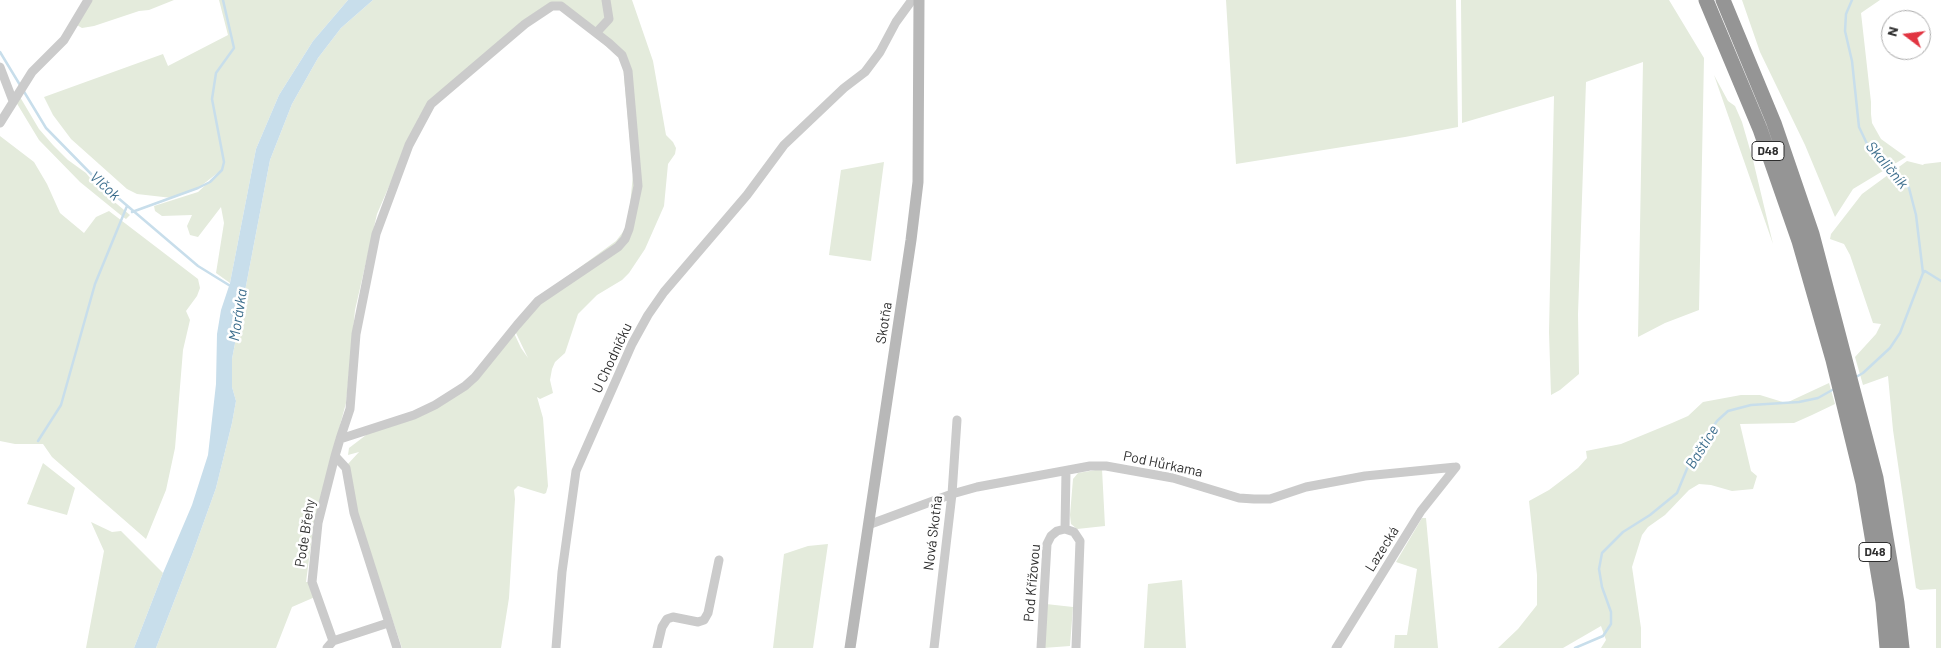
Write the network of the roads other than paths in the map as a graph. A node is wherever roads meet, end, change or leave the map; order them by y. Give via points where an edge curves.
1 (88, 0) edge
2 (606, 0) edge
3 (912, 0) edge
4 (919, 0) edge
5 (1706, 0) edge
6 (1723, 0) edge
7 (596, 32) junction
8 (0, 68) edge
9 (13, 100) junction
10 (0, 123) edge
11 (1839, 356) junction
12 (1849, 396) junction
13 (957, 420) dead end
14 (340, 439) junction
15 (335, 456) junction
16 (1456, 467) joint
17 (1066, 471) junction
18 (952, 494) junction
19 (868, 525) junction
20 (1065, 529) junction
21 (719, 560) dead end
22 (388, 623) junction
23 (330, 645) edge
24 (397, 648) edge
25 (556, 648) edge
26 (657, 648) edge
27 (850, 648) edge
28 (934, 648) edge
29 (1041, 648) edge
30 (1076, 648) edge
31 (1336, 648) edge
32 (1888, 648) edge
33 (1902, 648) edge

1 - 9 street via 64,40 40,62
2 - 7 street via 609,19
3 - 25 street, U Chodníčku via 865,72 784,145 748,195 664,292 632,344 576,471 562,572
4 - 19 street, Skotňa via 918,182
5 - 11 highway, D48 via 1760,129
6 - 11 highway, D48 via 1774,124 1803,206
7 - 14 street, Pode Břehy via 561,6 552,6 525,24 431,104 409,145 376,234 356,334 350,409
7 - 14 street, Pode Břehy via 622,55 629,79 638,186 625,239 538,301 465,386 414,415
8 - 9 street
9 - 10 street
11 - 12 highway, D48
12 - 32 highway, D48
12 - 33 highway, D48 via 1876,478
13 - 18 street, Nová Skotňa
14 - 15 street, Pode Břehy
15 - 22 street via 346,468 354,513
15 - 23 street, Pode Břehy via 318,523 312,582
16 - 17 street, Pod Hůrkama via 1365,476 1306,487 1270,499 1239,498 1172,478 1106,466
16 - 31 street, Lazecká via 1422,511
17 - 18 street, Pod Hůrkama
17 - 20 street
18 - 19 street, Pod Hůrkama
18 - 28 street, Nová Skotňa
19 - 27 street, Skotňa
20 - 29 street, Pod Křížovou via 1057,530 1048,544
20 - 30 street via 1074,532 1080,541
21 - 26 street via 704,620 667,619
22 - 23 street, Pode Břehy
22 - 24 street

